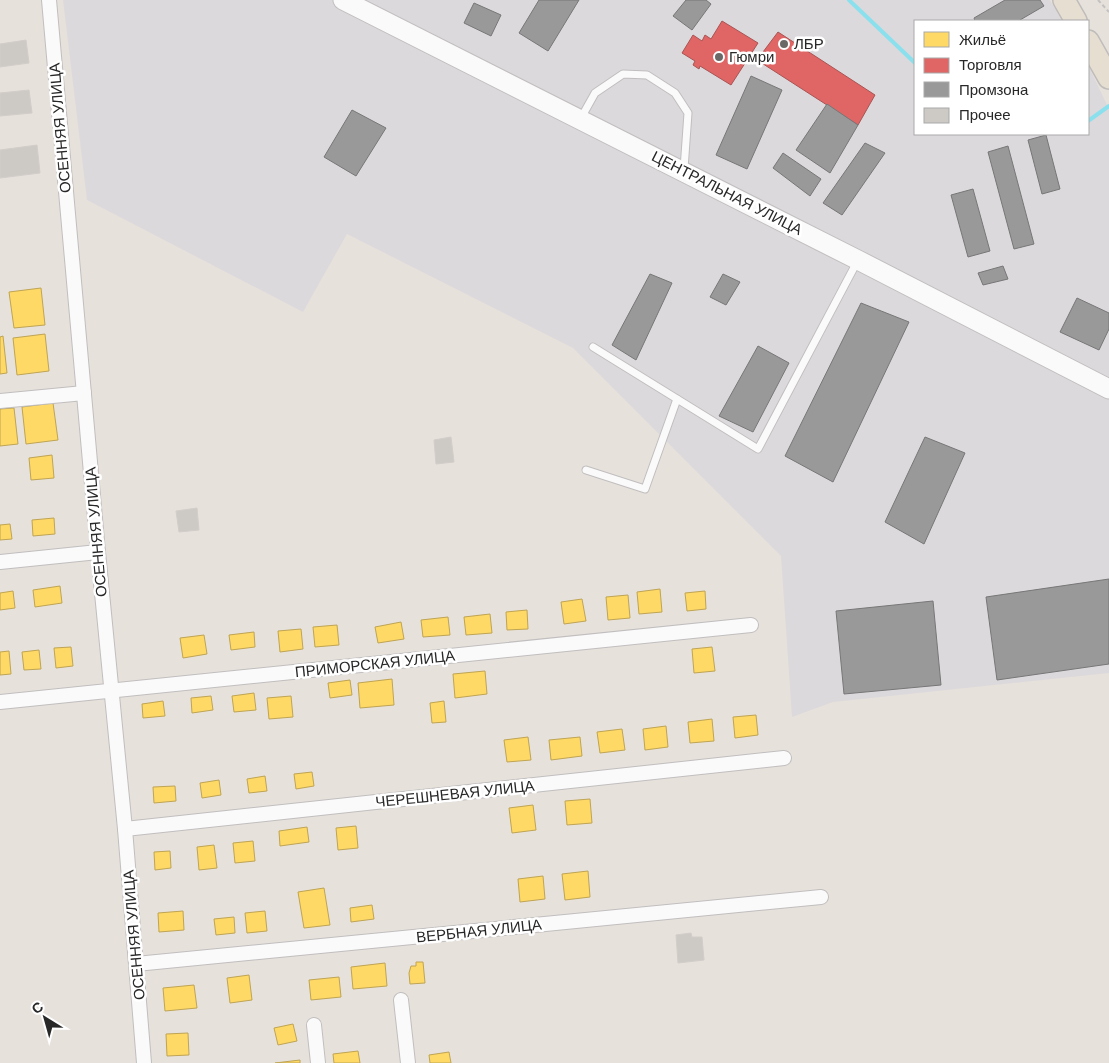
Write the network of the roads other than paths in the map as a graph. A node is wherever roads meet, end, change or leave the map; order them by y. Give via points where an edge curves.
1 (49, 0) edge
2 (343, 0) edge
3 (1064, 0) edge
4 (1075, 20) edge
5 (1089, 43) edge
6 (1106, 73) edge
7 (580, 119) junction
8 (684, 172) junction
9 (858, 260) junction
10 (593, 347) dead end
11 (1109, 389) edge
12 (84, 393) junction
13 (677, 399) junction
14 (0, 401) edge
15 (586, 470) dead end
16 (98, 552) junction
17 (0, 562) edge
18 (751, 625) dead end
19 (111, 691) junction
20 (0, 702) edge
21 (784, 758) dead end
22 (126, 829) junction
23 (821, 897) dead end
24 (136, 964) junction
25 (401, 1000) dead end
26 (314, 1025) dead end
27 (144, 1063) edge
28 (318, 1063) edge
29 (408, 1063) edge

1 - 12 street, ОСЕННЯЯ УЛИЦА
2 - 7 street, ЦЕНТРАЛЬНАЯ УЛИЦА
3 - 4 main road
5 - 6 main road
7 - 8 street, ЦЕНТРАЛЬНАЯ УЛИЦА
7 - 8 lane via 595,92 623,74 647,76 674,92 688,113
8 - 9 street, ЦЕНТРАЛЬНАЯ УЛИЦА
9 - 11 street, ЦЕНТРАЛЬНАЯ УЛИЦА
9 - 13 lane via 758,449
10 - 13 lane
12 - 14 street
12 - 16 street, ОСЕННЯЯ УЛИЦА
13 - 15 lane via 645,489
16 - 17 street
16 - 19 street, ОСЕННЯЯ УЛИЦА
18 - 19 street, ПРИМОРСКАЯ УЛИЦА
19 - 20 street, ПРИМОРСКАЯ УЛИЦА
19 - 22 street, ОСЕННЯЯ УЛИЦА
21 - 22 street, ЧЕРЕШНЕВАЯ УЛИЦА
22 - 24 street, ОСЕННЯЯ УЛИЦА
23 - 24 street, ВЕРБНАЯ УЛИЦА
24 - 27 street, ОСЕННЯЯ УЛИЦА
25 - 29 street
26 - 28 street

